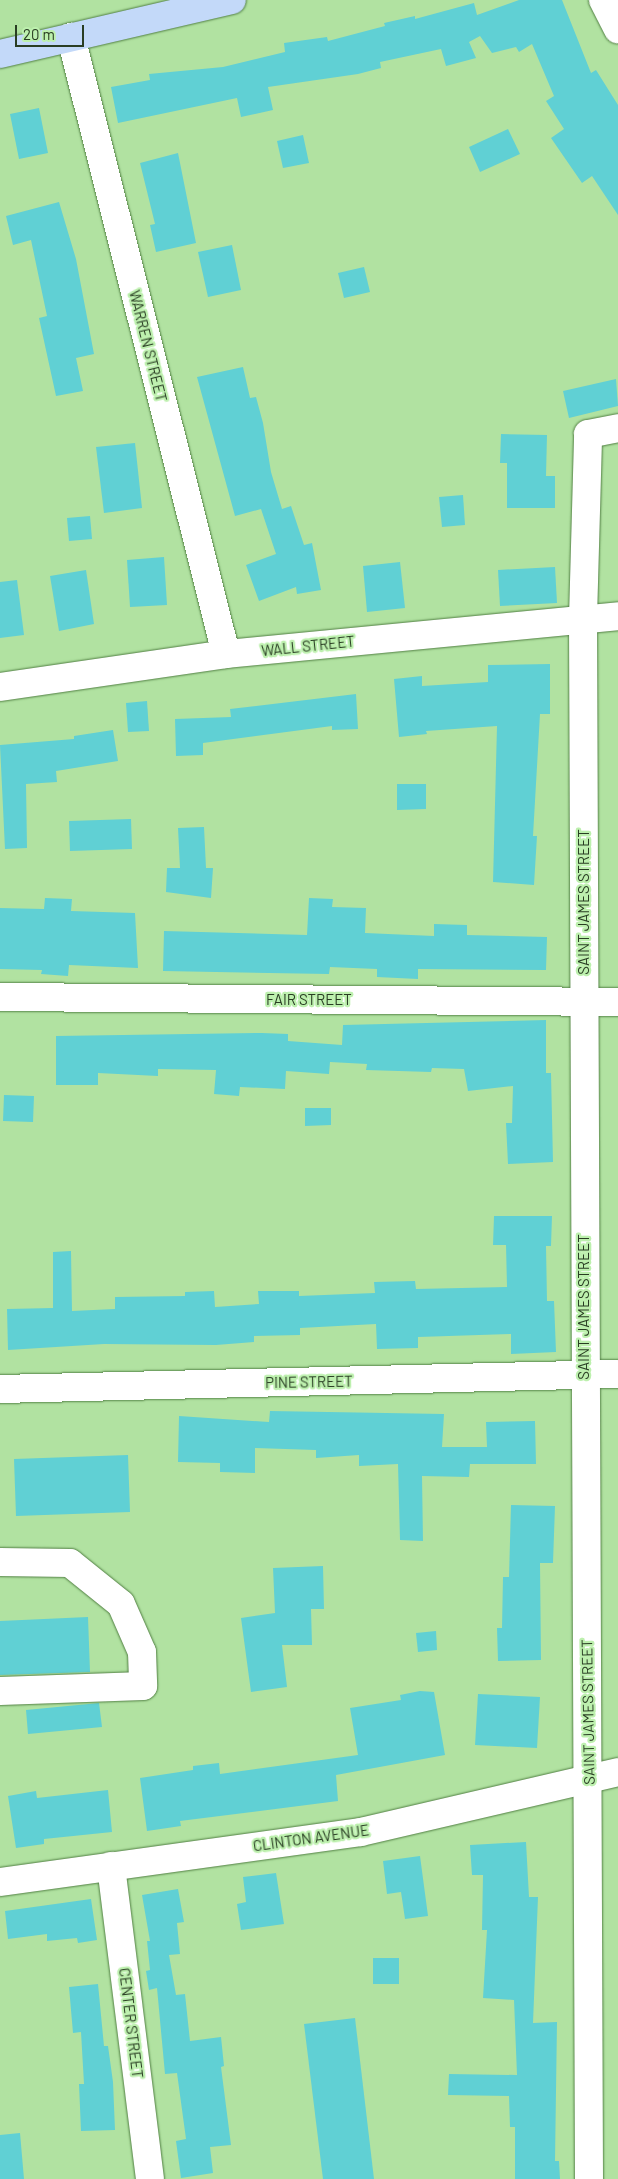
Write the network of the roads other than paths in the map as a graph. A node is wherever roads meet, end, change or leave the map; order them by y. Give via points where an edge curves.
1 (232, 0) edge
2 (603, 0) edge
3 (618, 29) edge
4 (71, 37) junction
5 (0, 54) edge
6 (618, 428) edge
7 (618, 616) edge
8 (583, 618) junction
9 (226, 654) junction
10 (0, 687) edge
11 (0, 997) edge
12 (584, 1002) junction
13 (618, 1002) edge
14 (618, 1374) edge
15 (584, 1375) junction
16 (0, 1389) edge
17 (0, 1562) edge
18 (0, 1691) edge
19 (618, 1772) edge
20 (590, 1780) junction
21 (111, 1866) junction
22 (0, 1882) edge
23 (150, 2179) edge
24 (590, 2179) edge

1 - 4 main road
2 - 3 street
4 - 5 main road
4 - 9 street, WARREN STREET
6 - 8 street, SAINT JAMES STREET via 588,434
7 - 8 street, WALL STREET
8 - 9 street, WALL STREET
8 - 12 street, SAINT JAMES STREET
9 - 10 street, WALL STREET
11 - 12 street, FAIR STREET
12 - 13 street, FAIR STREET
12 - 15 street, SAINT JAMES STREET
14 - 15 street, PINE STREET
15 - 16 street, PINE STREET
15 - 20 street, SAINT JAMES STREET
17 - 18 street via 70,1563 121,1604 142,1652 143,1686
19 - 20 street, CLINTON AVENUE
20 - 21 street, CLINTON AVENUE via 361,1832
20 - 24 street, SAINT JAMES STREET
21 - 22 street, CLINTON AVENUE
21 - 23 street, CENTER STREET

